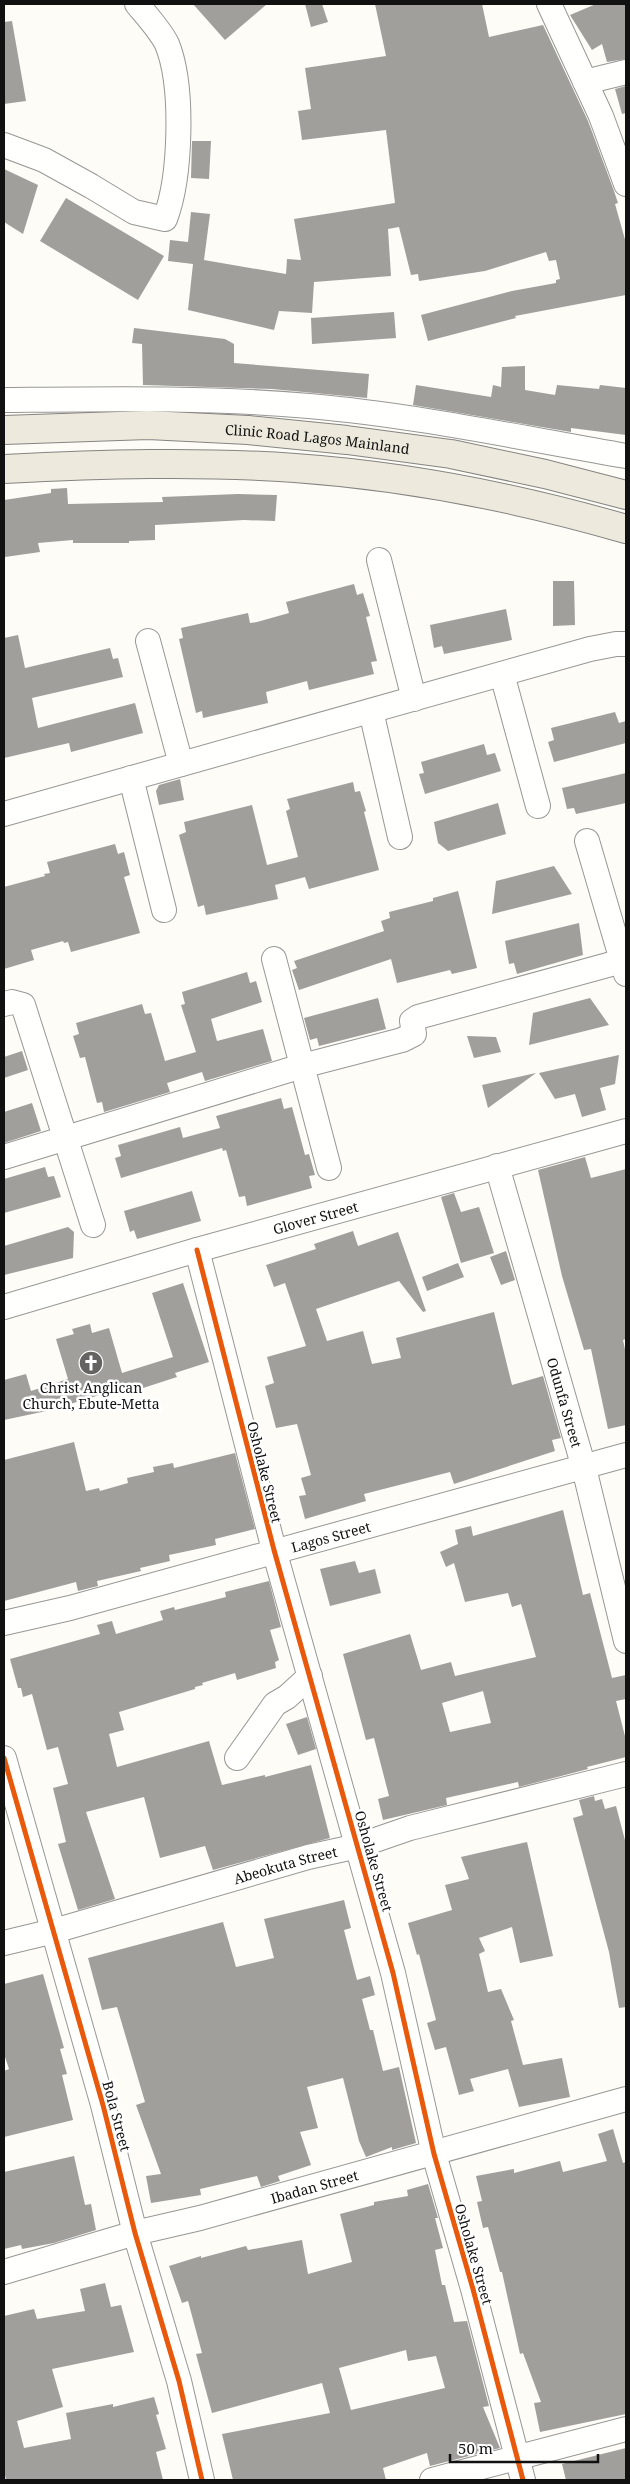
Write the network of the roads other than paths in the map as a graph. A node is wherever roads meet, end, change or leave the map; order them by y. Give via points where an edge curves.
1 (137, 4) edge
2 (549, 4) edge
3 (626, 72) edge
4 (585, 82) junction
5 (4, 144) edge
6 (626, 184) edge
7 (4, 400) edge
8 (4, 430) edge
9 (626, 456) edge
10 (4, 469) edge
11 (626, 495) edge
12 (626, 529) edge
13 (379, 560) dead end
14 (148, 640) dead end
15 (626, 644) edge
16 (502, 674) junction
17 (414, 699) junction
18 (372, 711) junction
19 (181, 764) junction
20 (130, 778) junction
21 (538, 806) dead end
22 (4, 814) edge
23 (400, 837) dead end
24 (587, 841) dead end
25 (164, 910) dead end
26 (274, 959) dead end
27 (625, 965) edge
28 (4, 1004) edge
29 (302, 1066) junction
30 (626, 1130) edge
31 (65, 1140) junction
32 (4, 1157) edge
33 (497, 1166) junction
34 (329, 1168) dead end
35 (93, 1224) dead end
36 (197, 1250) junction
37 (4, 1307) edge
38 (626, 1456) edge
39 (584, 1468) junction
40 (274, 1550) junction
41 (4, 1623) edge
42 (626, 1640) edge
43 (310, 1676) junction
44 (4, 1758) edge
45 (237, 1758) dead end
46 (626, 1774) edge
47 (358, 1846) junction
48 (54, 1931) junction
49 (4, 1943) edge
50 (626, 2099) edge
51 (434, 2154) junction
52 (135, 2233) junction
53 (4, 2272) edge
54 (626, 2429) edge
55 (517, 2456) junction
56 (202, 2480) edge
57 (432, 2480) edge
58 (523, 2480) edge

1 - 5 street via 166,42 177,85 172,199 165,218 134,212 44,160
2 - 4 street
3 - 4 street
4 - 6 street
7 - 9 street via 184,400 310,406 440,424
8 - 11 main road, Clinic Road Lagos Mainland via 148,425 348,440 451,454
10 - 12 main road via 171,463 296,468 416,482 522,502
13 - 17 street
14 - 19 street
15 - 16 street via 590,649
16 - 17 street
16 - 21 street
17 - 18 street
18 - 19 street
18 - 23 street
19 - 20 street
20 - 22 street
20 - 25 street
24 - 27 street
26 - 29 street
27 - 29 street via 418,1017 412,1021 414,1034 408,1037
28 - 31 street via 23,1005
29 - 31 street
29 - 34 street
30 - 33 street, Glover Street
31 - 32 street
31 - 35 street
33 - 36 street, Glover Street
33 - 39 street, Odunfa Street
36 - 37 street, Glover Street
36 - 40 street, Osholake Street
38 - 39 street, Lagos Street
39 - 40 street, Lagos Street
39 - 42 street, Odunfa Street
40 - 41 street, Lagos Street
40 - 43 street, Osholake Street
43 - 45 street via 275,1704
43 - 47 street, Osholake Street
44 - 48 street, Bola Street
46 - 47 street, Abeokuta Street via 410,1828
47 - 48 street, Abeokuta Street via 308,1857
47 - 51 street, Osholake Street via 393,1973
48 - 49 street, Abeokuta Street
48 - 52 street, Bola Street
50 - 51 street, Ibadan Street
51 - 52 street, Ibadan Street
51 - 55 street, Osholake Street
52 - 53 street, Ibadan Street
52 - 56 street, Bola Street via 179,2381
54 - 55 street via 552,2450
55 - 57 street
55 - 58 street, Osholake Street

